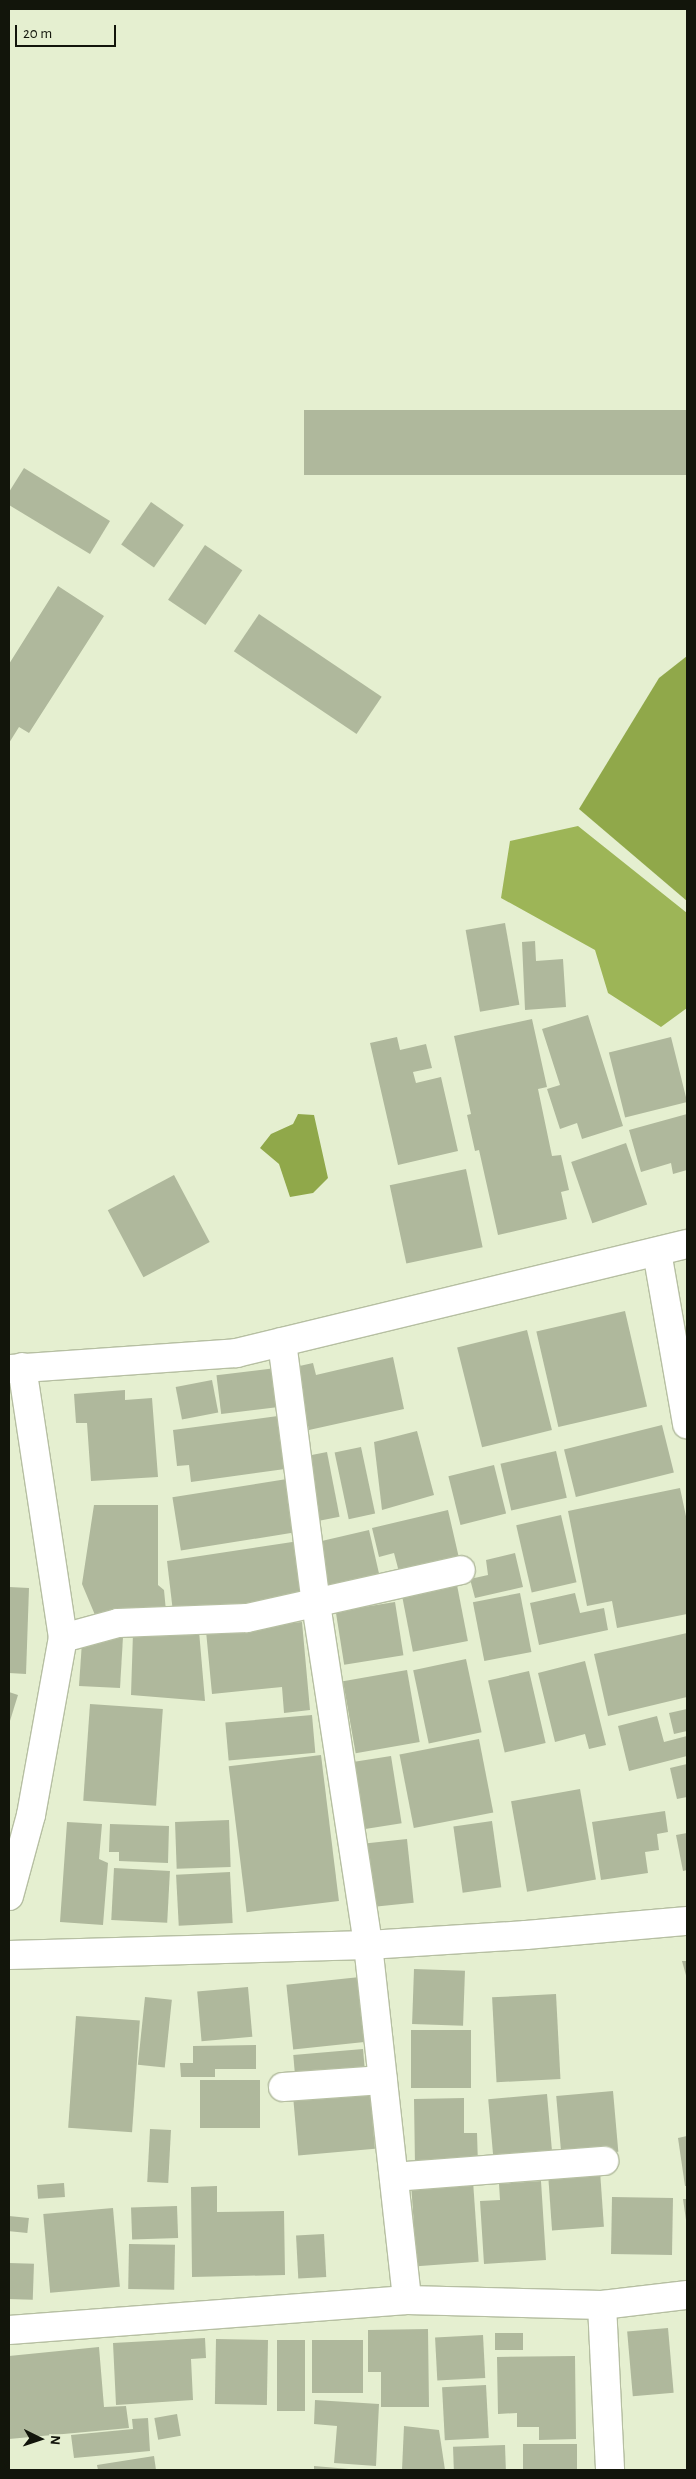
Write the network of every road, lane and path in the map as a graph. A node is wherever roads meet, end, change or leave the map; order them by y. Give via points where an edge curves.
1 (687, 1244) edge
2 (657, 1252) junction
3 (282, 1342) junction
4 (16, 1368) edge
5 (687, 1424) edge
6 (461, 1570) dead end
7 (316, 1604) junction
8 (63, 1638) junction
9 (9, 1896) edge
10 (687, 1921) edge
11 (368, 1945) junction
12 (9, 1955) edge
13 (383, 2080) junction
14 (284, 2087) dead end
15 (604, 2161) dead end
16 (394, 2177) junction
17 (687, 2295) edge
18 (407, 2300) junction
19 (602, 2305) junction
20 (9, 2330) edge
21 (610, 2470) edge

1 - 2 street
2 - 3 street
2 - 5 street
3 - 4 street via 236,1353
3 - 7 street
4 - 8 street
6 - 7 street
7 - 8 street via 247,1618 118,1623
7 - 11 street
8 - 9 street via 31,1815
10 - 11 street
11 - 12 street
11 - 13 street
13 - 14 street
13 - 16 street
15 - 16 street
16 - 18 street
17 - 19 street
18 - 19 street
18 - 20 street
19 - 21 street

